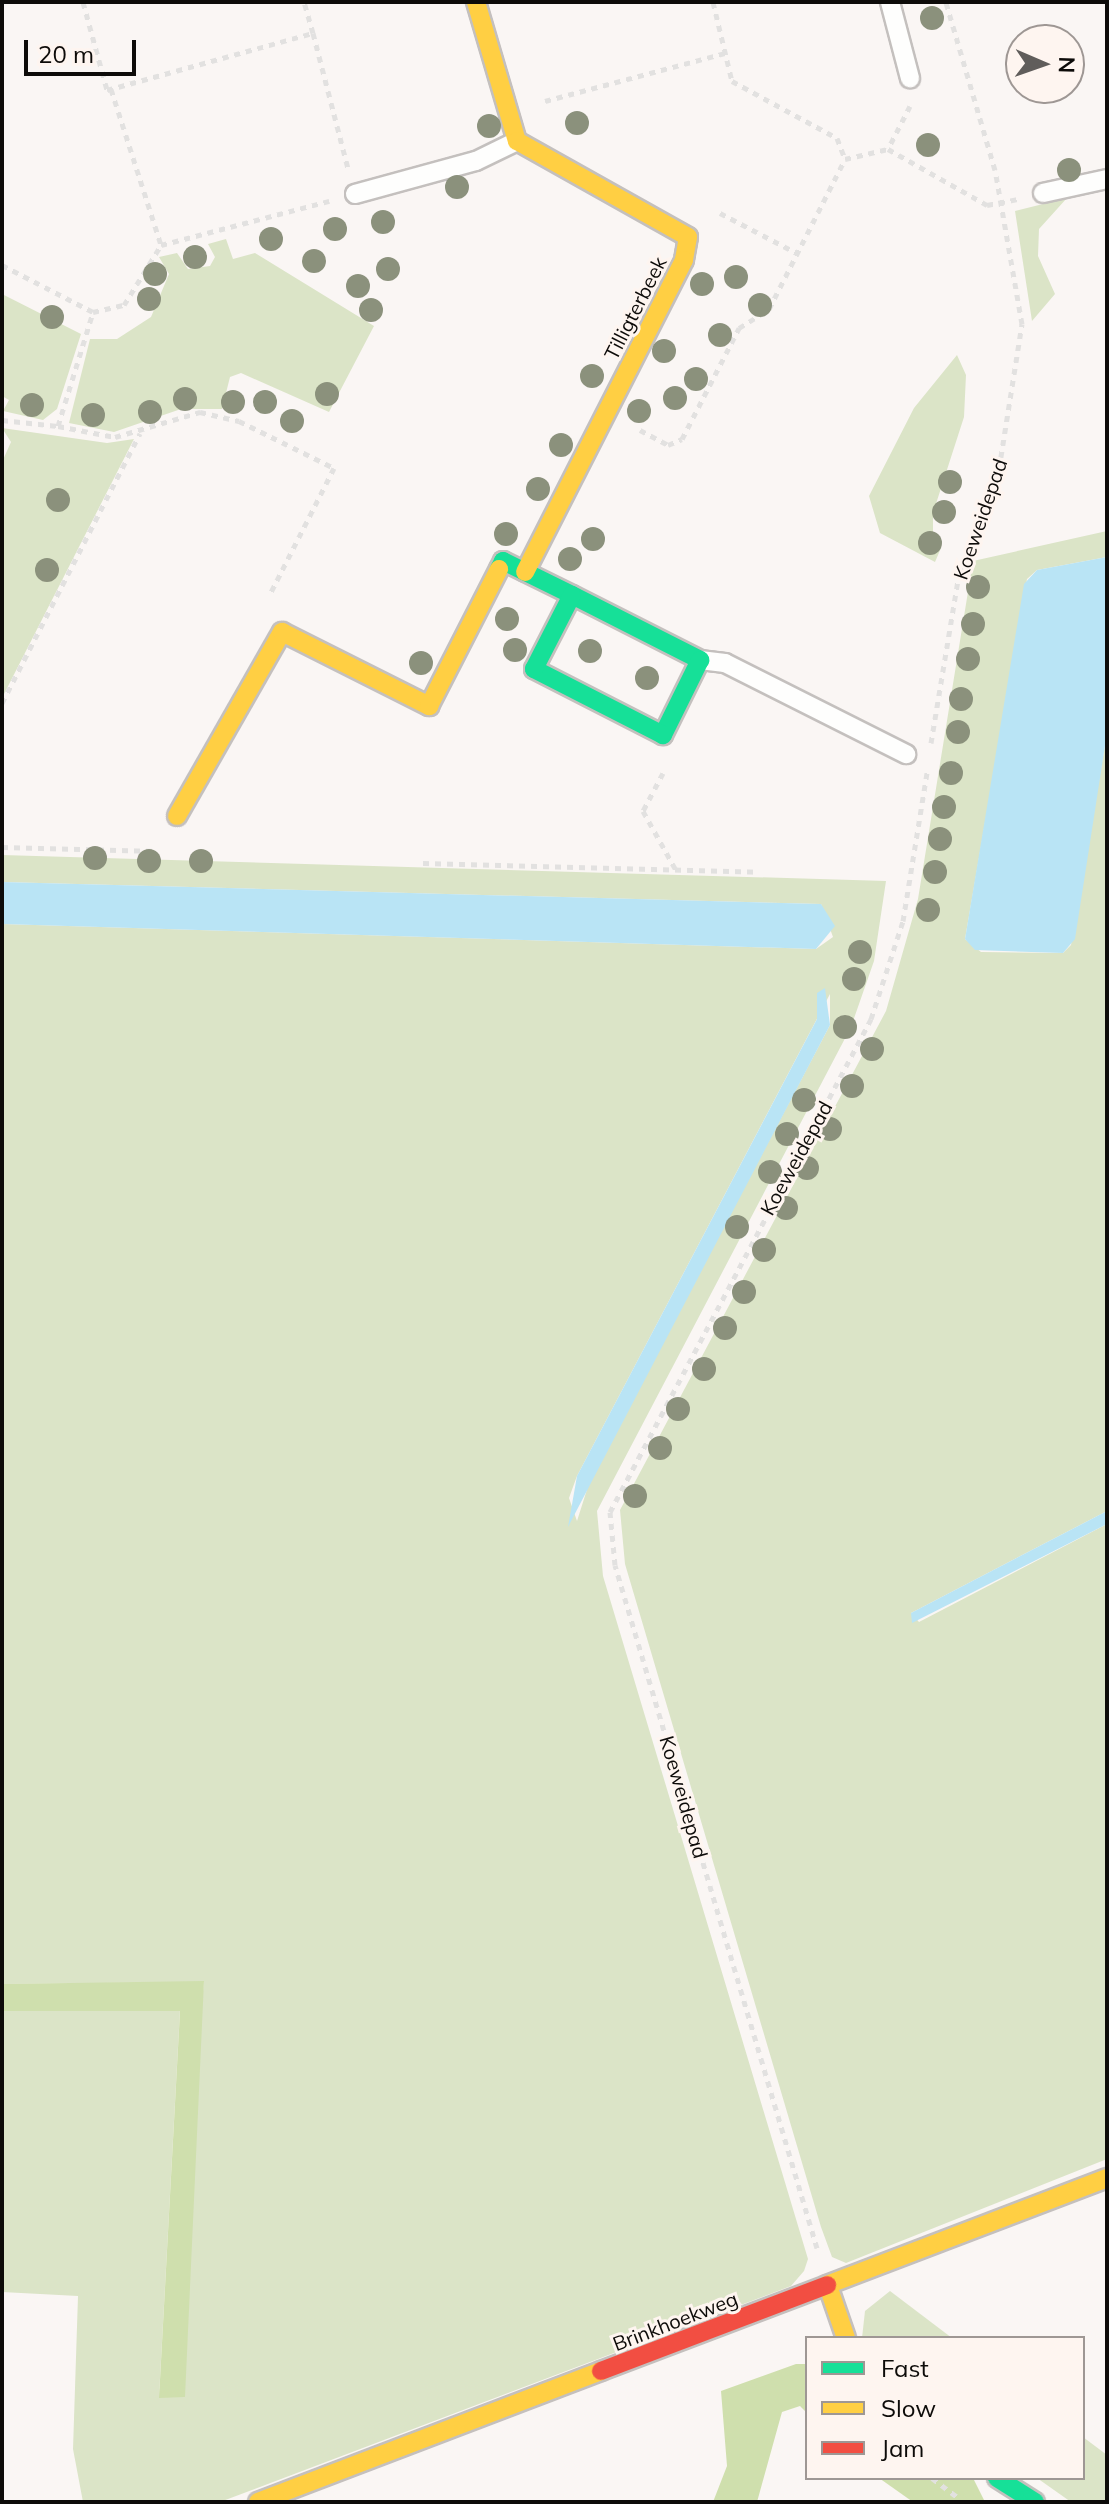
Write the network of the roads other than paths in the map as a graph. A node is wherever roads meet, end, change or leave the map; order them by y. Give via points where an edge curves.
1 (476, 2) edge
2 (890, 2) edge
3 (910, 78) road end
4 (517, 141) junction
5 (1107, 179) edge
6 (1043, 193) dead end
7 (355, 194) road end
8 (525, 572) junction
9 (572, 595) junction
10 (700, 660) junction
11 (906, 754) dead end
12 (177, 816) dead end
13 (1107, 2178) edge
14 (828, 2286) junction
15 (845, 2336) edge
16 (1000, 2480) edge
17 (258, 2502) edge
18 (1035, 2502) edge

1 - 4 street
2 - 3 lane
4 - 7 lane via 476,161
4 - 8 street, Tilligterbeek via 688,237 684,260
5 - 6 lane
8 - 9 street
8 - 12 street via 503,561 429,706 282,632 210,769
9 - 10 street
9 - 10 street via 534,669 663,735
10 - 11 lane via 725,663
13 - 14 street, Brinkhoekweg
14 - 15 street
14 - 17 street, Brinkhoekweg
16 - 18 street

